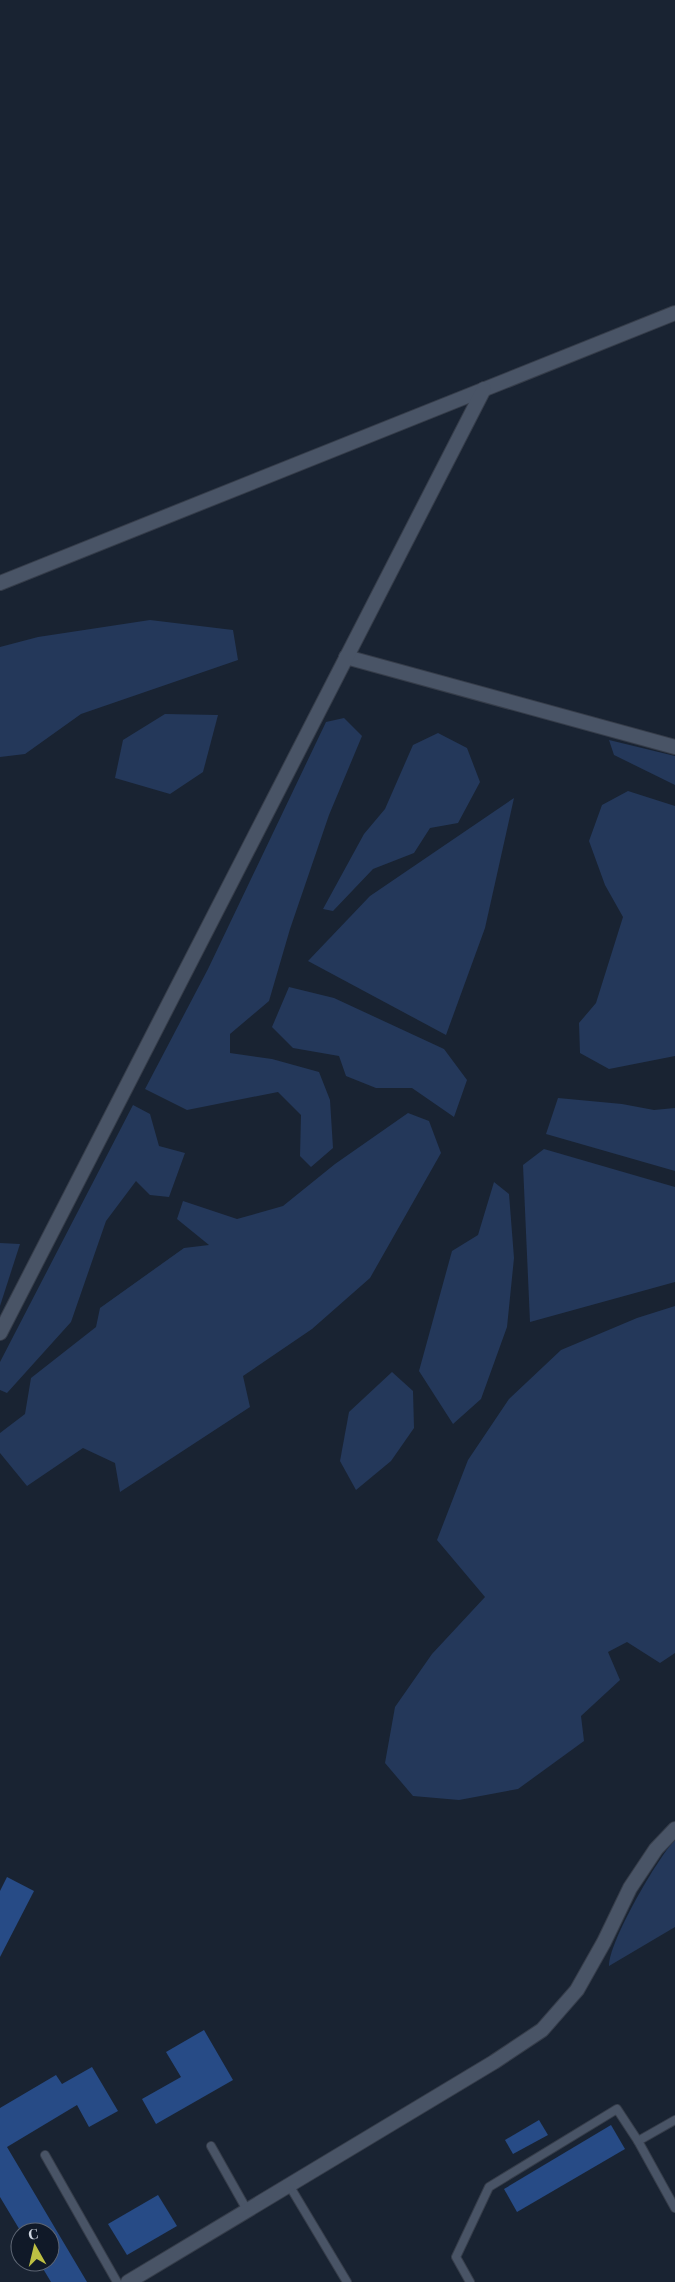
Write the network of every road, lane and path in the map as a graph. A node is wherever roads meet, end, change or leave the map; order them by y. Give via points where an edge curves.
1 (675, 313) edge
2 (484, 389) junction
3 (0, 583) edge
4 (346, 657) junction
5 (675, 747) edge
6 (0, 1333) edge
7 (675, 1829) edge
8 (675, 2120) edge
9 (638, 2141) junction
10 (211, 2146) dead end
11 (45, 2155) dead end
12 (289, 2185) junction
13 (675, 2208) edge
14 (247, 2210) junction
15 (117, 2282) edge
16 (128, 2282) edge
17 (347, 2282) edge
18 (470, 2282) edge

1 - 2 street
2 - 3 street
2 - 4 street
4 - 5 street
4 - 6 street
7 - 12 street via 656,1849 630,1888 576,1990 542,2030
8 - 9 lane
9 - 13 lane
9 - 18 lane via 617,2109 489,2187 456,2257
10 - 14 lane
11 - 15 lane
12 - 14 street
12 - 17 lane
14 - 16 street

